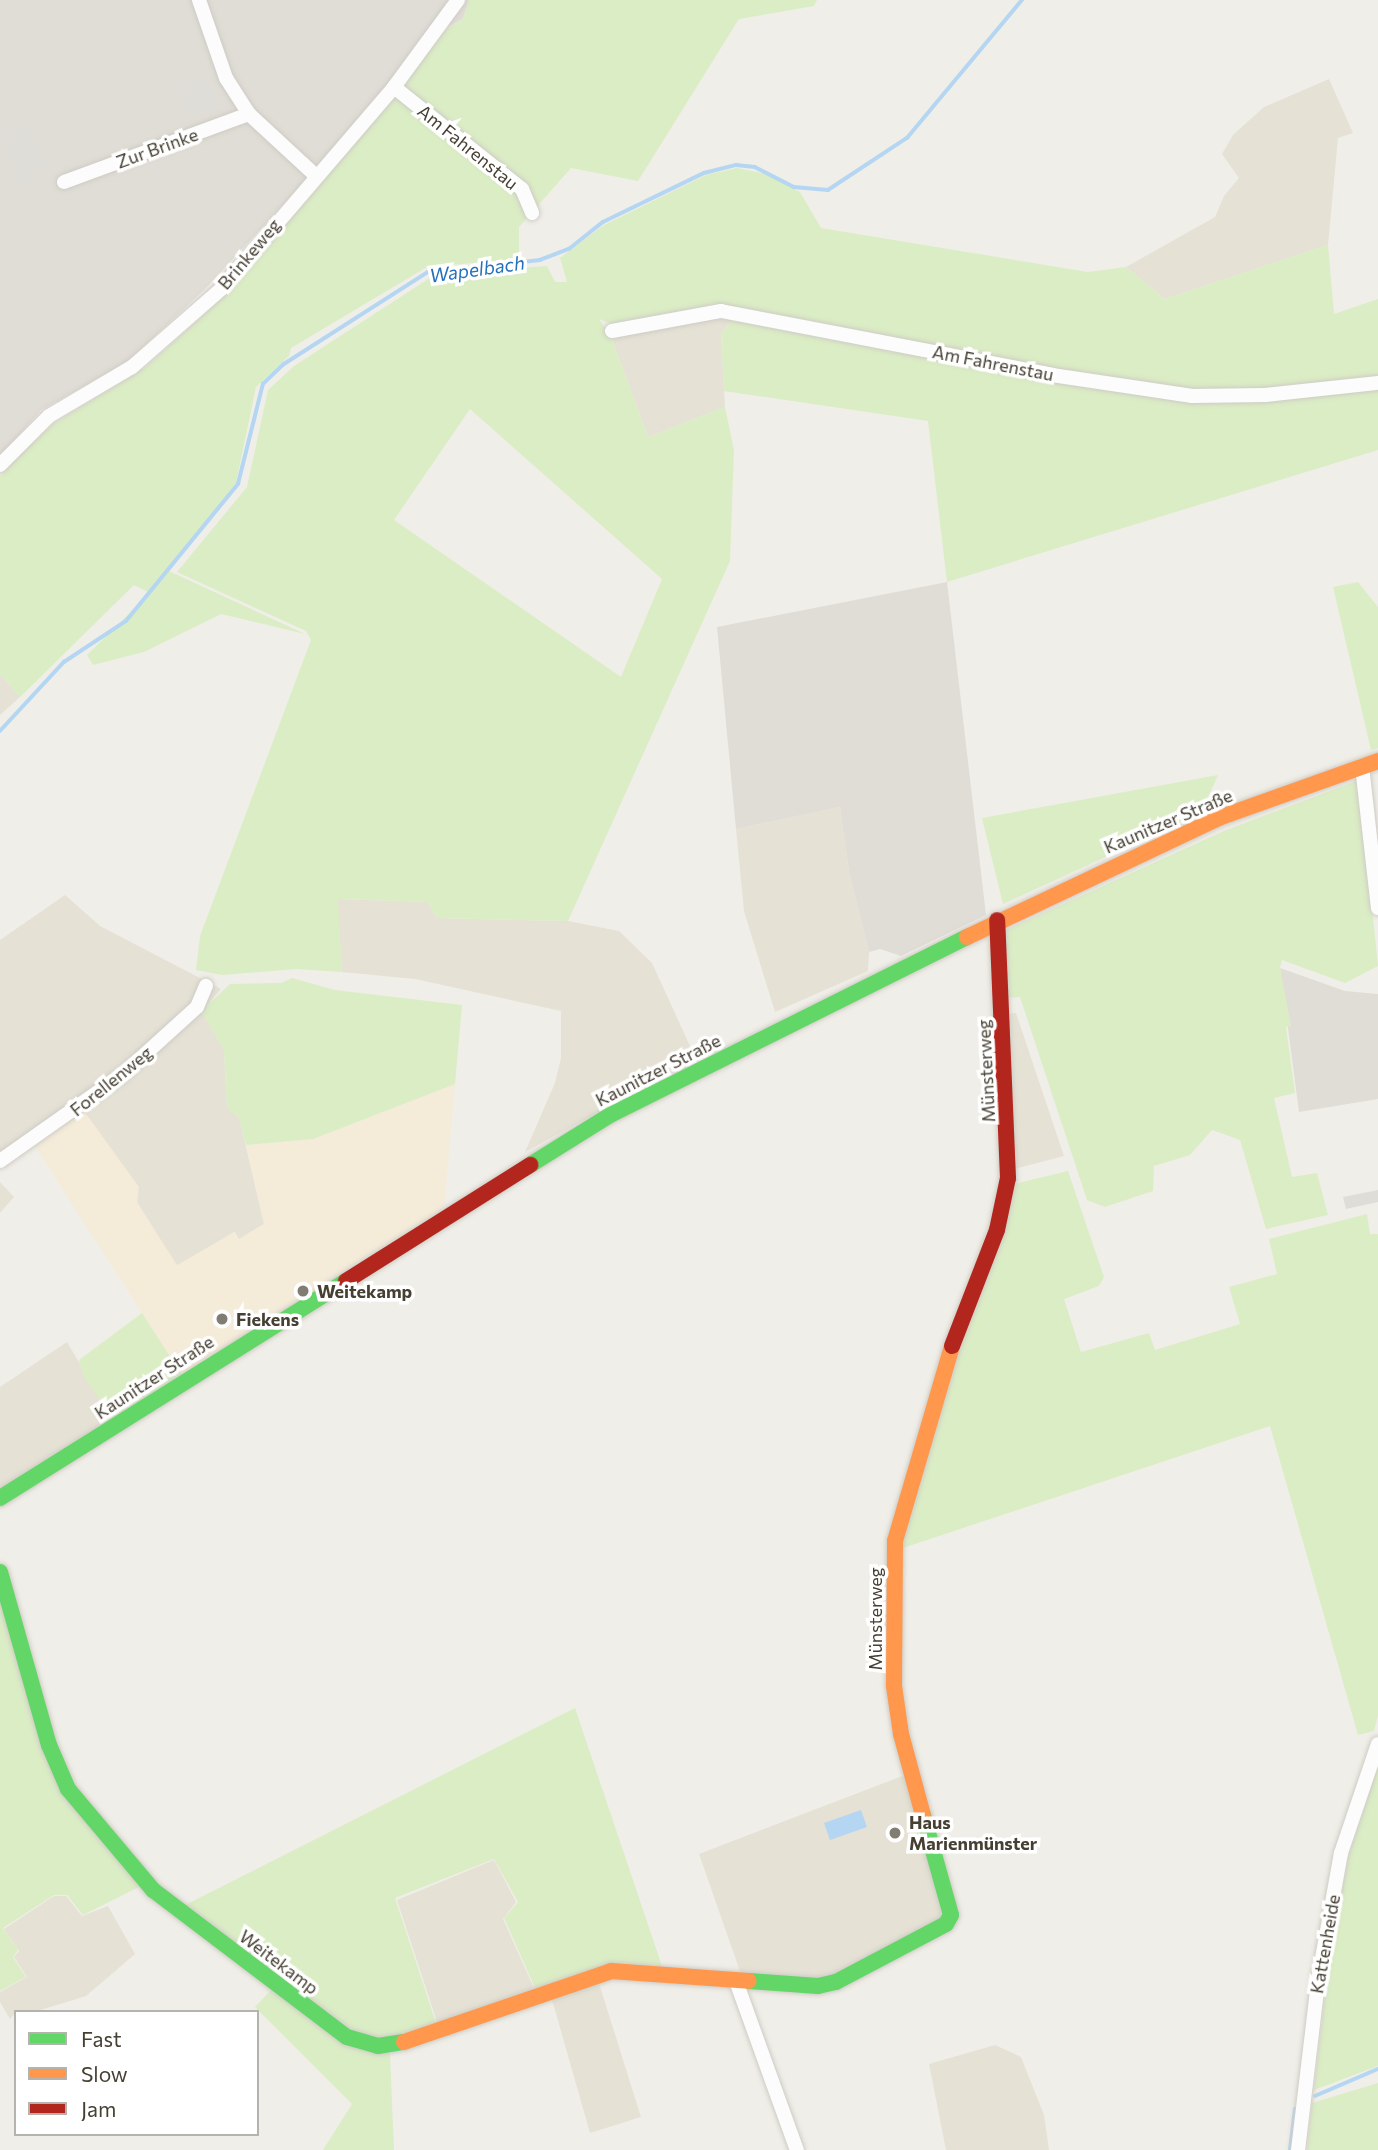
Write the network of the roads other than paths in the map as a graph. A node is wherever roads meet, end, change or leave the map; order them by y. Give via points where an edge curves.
1 (200, 0) edge
2 (458, 0) edge
3 (394, 87) junction
4 (249, 114) junction
5 (315, 175) junction
6 (64, 182) dead end
7 (532, 214) dead end
8 (612, 331) dead end
9 (1378, 383) edge
10 (0, 465) edge
11 (1370, 763) edge
12 (1378, 908) edge
13 (997, 920) junction
14 (206, 986) dead end
15 (0, 1161) edge
16 (0, 1498) edge
17 (0, 1572) edge
18 (1378, 1744) edge
19 (736, 1981) junction
20 (797, 2150) edge
21 (1298, 2150) edge

1 - 4 street via 226,78
2 - 3 street, Brinkeweg
3 - 5 street, Brinkeweg
3 - 7 street, Am Fahrenstau via 522,189
4 - 5 street
4 - 6 street, Zur Brinke
5 - 10 street, Brinkeweg via 221,289 132,367 49,416
8 - 9 street, Am Fahrenstau via 721,310 1052,375 1192,396 1265,396
11 - 12 street
11 - 13 street, Kaunitzer Straße via 1221,817
13 - 16 street, Kaunitzer Straße via 610,1115
13 - 19 street, Münsterweg via 1008,1178 997,1230 950,1352 895,1541 892,1591 894,1686 901,1734 951,1915 946,1924 836,1982 818,1986
14 - 15 street, Forellenweg via 197,1007 122,1075
17 - 19 street, Weitekamp via 49,1745 68,1789 153,1889 347,2037 378,2046 407,2042 611,1971
18 - 21 street, Kattenheide via 1341,1853 1319,1975
19 - 20 street

